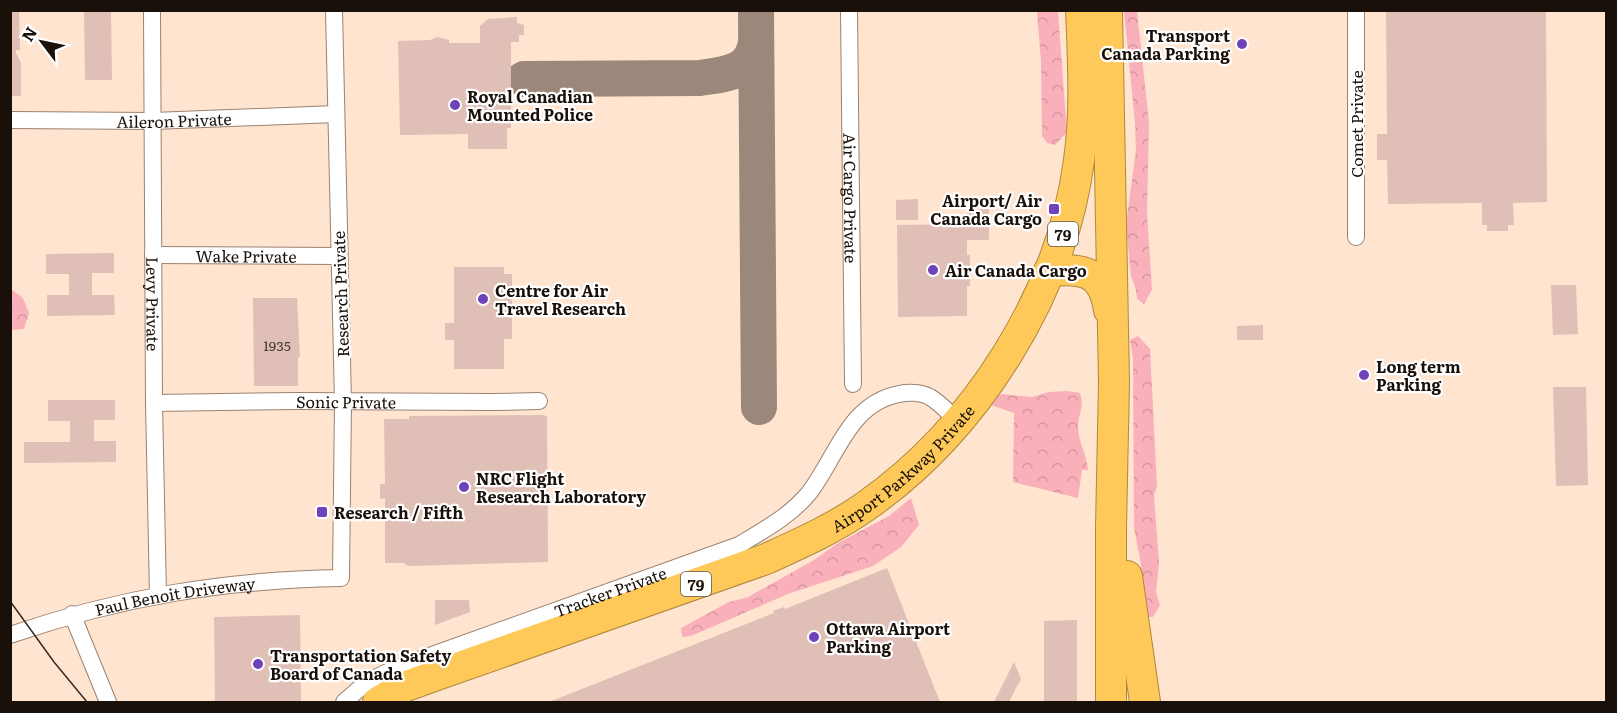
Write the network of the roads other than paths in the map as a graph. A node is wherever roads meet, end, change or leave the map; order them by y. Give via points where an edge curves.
1 (152, 10) edge
2 (334, 10) edge
3 (849, 10) edge
4 (1082, 10) edge
5 (1107, 10) edge
6 (1356, 10) edge
7 (336, 114) junction
8 (10, 120) edge
9 (153, 121) junction
10 (1356, 237) dead end
11 (153, 255) junction
12 (338, 256) junction
13 (1049, 271) junction
14 (1113, 340) junction
15 (853, 384) dead end
16 (539, 401) dead end
17 (343, 402) junction
18 (154, 403) junction
19 (958, 421) junction
20 (1113, 466) junction
21 (341, 578) joint
22 (158, 596) junction
23 (72, 614) junction
24 (10, 634) edge
25 (437, 675) junction
26 (1111, 701) edge
27 (108, 702) edge
28 (344, 702) edge
29 (378, 702) edge
30 (396, 702) edge
31 (1145, 702) edge

1 - 9 street, Levy Private
2 - 7 street, Research Private
3 - 15 street, Air Cargo Private
4 - 13 highway, Airport Parkway Private / 79 via 1084,86 1079,160 1066,220
5 - 14 highway
6 - 10 street, Comet Private
7 - 9 street, Aileron Private
7 - 12 street, Research Private
8 - 9 street, Aileron Private
9 - 11 street, Levy Private
11 - 12 street, Wake Private
11 - 18 street, Levy Private
12 - 17 street, Research Private
13 - 14 highway via 1082,270 1097,281 1108,302
13 - 19 highway, Airport Parkway Private / 79 via 1016,338
14 - 20 highway
16 - 17 street, Sonic Private
17 - 18 street, Sonic Private
17 - 21 street, Research Private
18 - 22 street, Levy Private
19 - 25 highway, Airport Parkway Private / 79 via 889,489 812,538 747,566
19 - 28 street, Tracker Private via 929,396 907,393 884,398 854,420 825,470 794,509 739,545 396,668 367,682
20 - 26 highway
20 - 31 highway
21 - 22 street, Paul Benoit Driveway via 255,582
22 - 23 street, Paul Benoit Driveway
23 - 24 street, Paul Benoit Driveway
23 - 27 street
25 - 29 highway, Airport Parkway Private / 79
25 - 30 highway, Airport Parkway Private / 79

